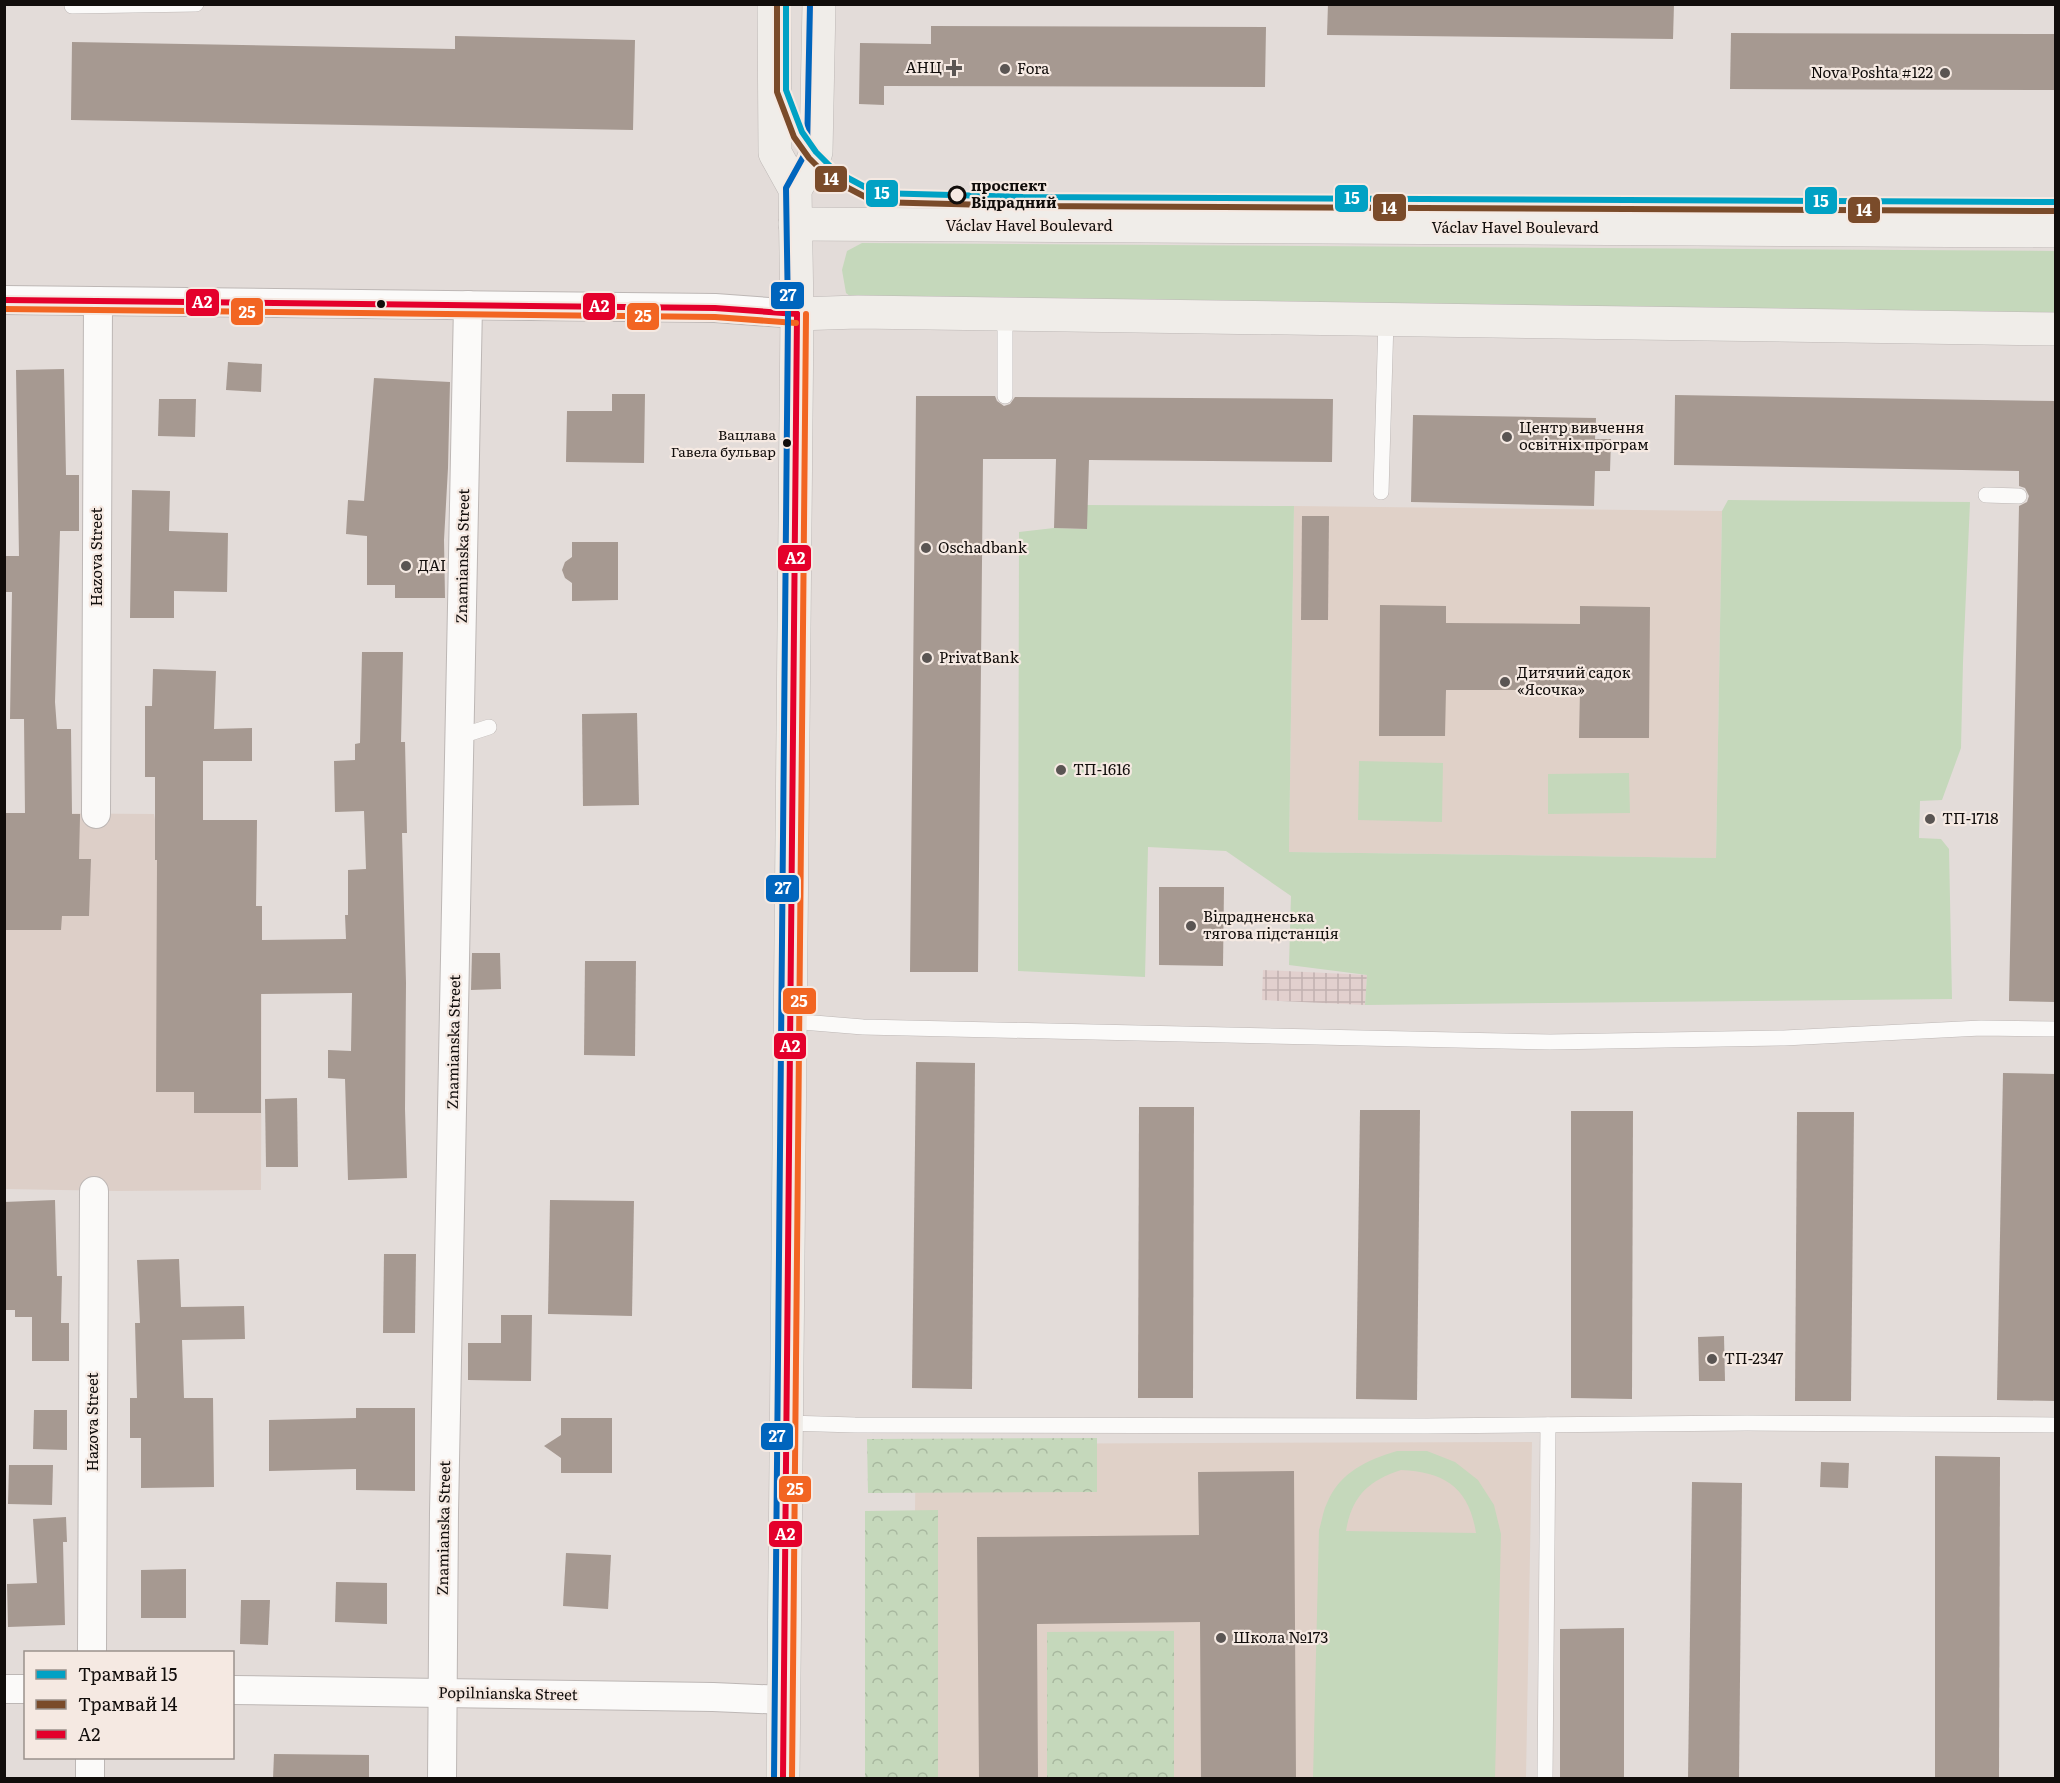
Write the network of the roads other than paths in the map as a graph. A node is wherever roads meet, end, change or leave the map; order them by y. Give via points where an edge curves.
1 (196, 4) edge
2 (774, 4) edge
3 (819, 4) edge
4 (72, 6) edge
5 (795, 189) junction
6 (795, 224) junction
7 (2055, 231) edge
8 (4, 300) edge
9 (98, 301) junction
10 (468, 305) junction
11 (797, 314) junction
12 (1005, 315) junction
13 (1386, 320) junction
14 (2055, 328) edge
15 (1005, 396) dead end
16 (1381, 492) dead end
17 (1986, 495) dead end
18 (2019, 496) dead end
19 (489, 727) dead end
20 (460, 736) junction
21 (96, 814) dead end
22 (790, 1021) junction
23 (2055, 1029) edge
24 (94, 1191) dead end
25 (787, 1423) junction
26 (1548, 1425) junction
27 (2055, 1425) edge
28 (92, 1651) edge
29 (4, 1689) edge
30 (24, 1689) edge
31 (234, 1690) edge
32 (443, 1693) junction
33 (784, 1700) junction
34 (90, 1759) edge
35 (90, 1779) edge
36 (442, 1779) edge
37 (783, 1779) edge
38 (1545, 1779) edge

1 - 4 lane
2 - 5 main road via 776,153
3 - 5 main road via 816,152
5 - 6 main road
6 - 7 main road, Václav Havel Boulevard
6 - 11 main road
8 - 9 street
9 - 10 street
9 - 21 street, Hazova Street
10 - 11 street via 715,308
10 - 20 street, Znamianska Street
11 - 12 main road
11 - 22 main road
12 - 13 main road
12 - 15 lane
13 - 14 main road
13 - 16 lane
17 - 18 lane
19 - 20 lane
20 - 32 street, Znamianska Street
22 - 23 lane via 863,1027 1550,1042
22 - 25 main road
24 - 28 street, Hazova Street
25 - 26 lane
25 - 33 main road
26 - 27 lane
26 - 38 lane
29 - 30 street
31 - 32 street, Popilnianska Street
32 - 33 street, Popilnianska Street
32 - 36 street, Znamianska Street
33 - 37 main road
34 - 35 street

